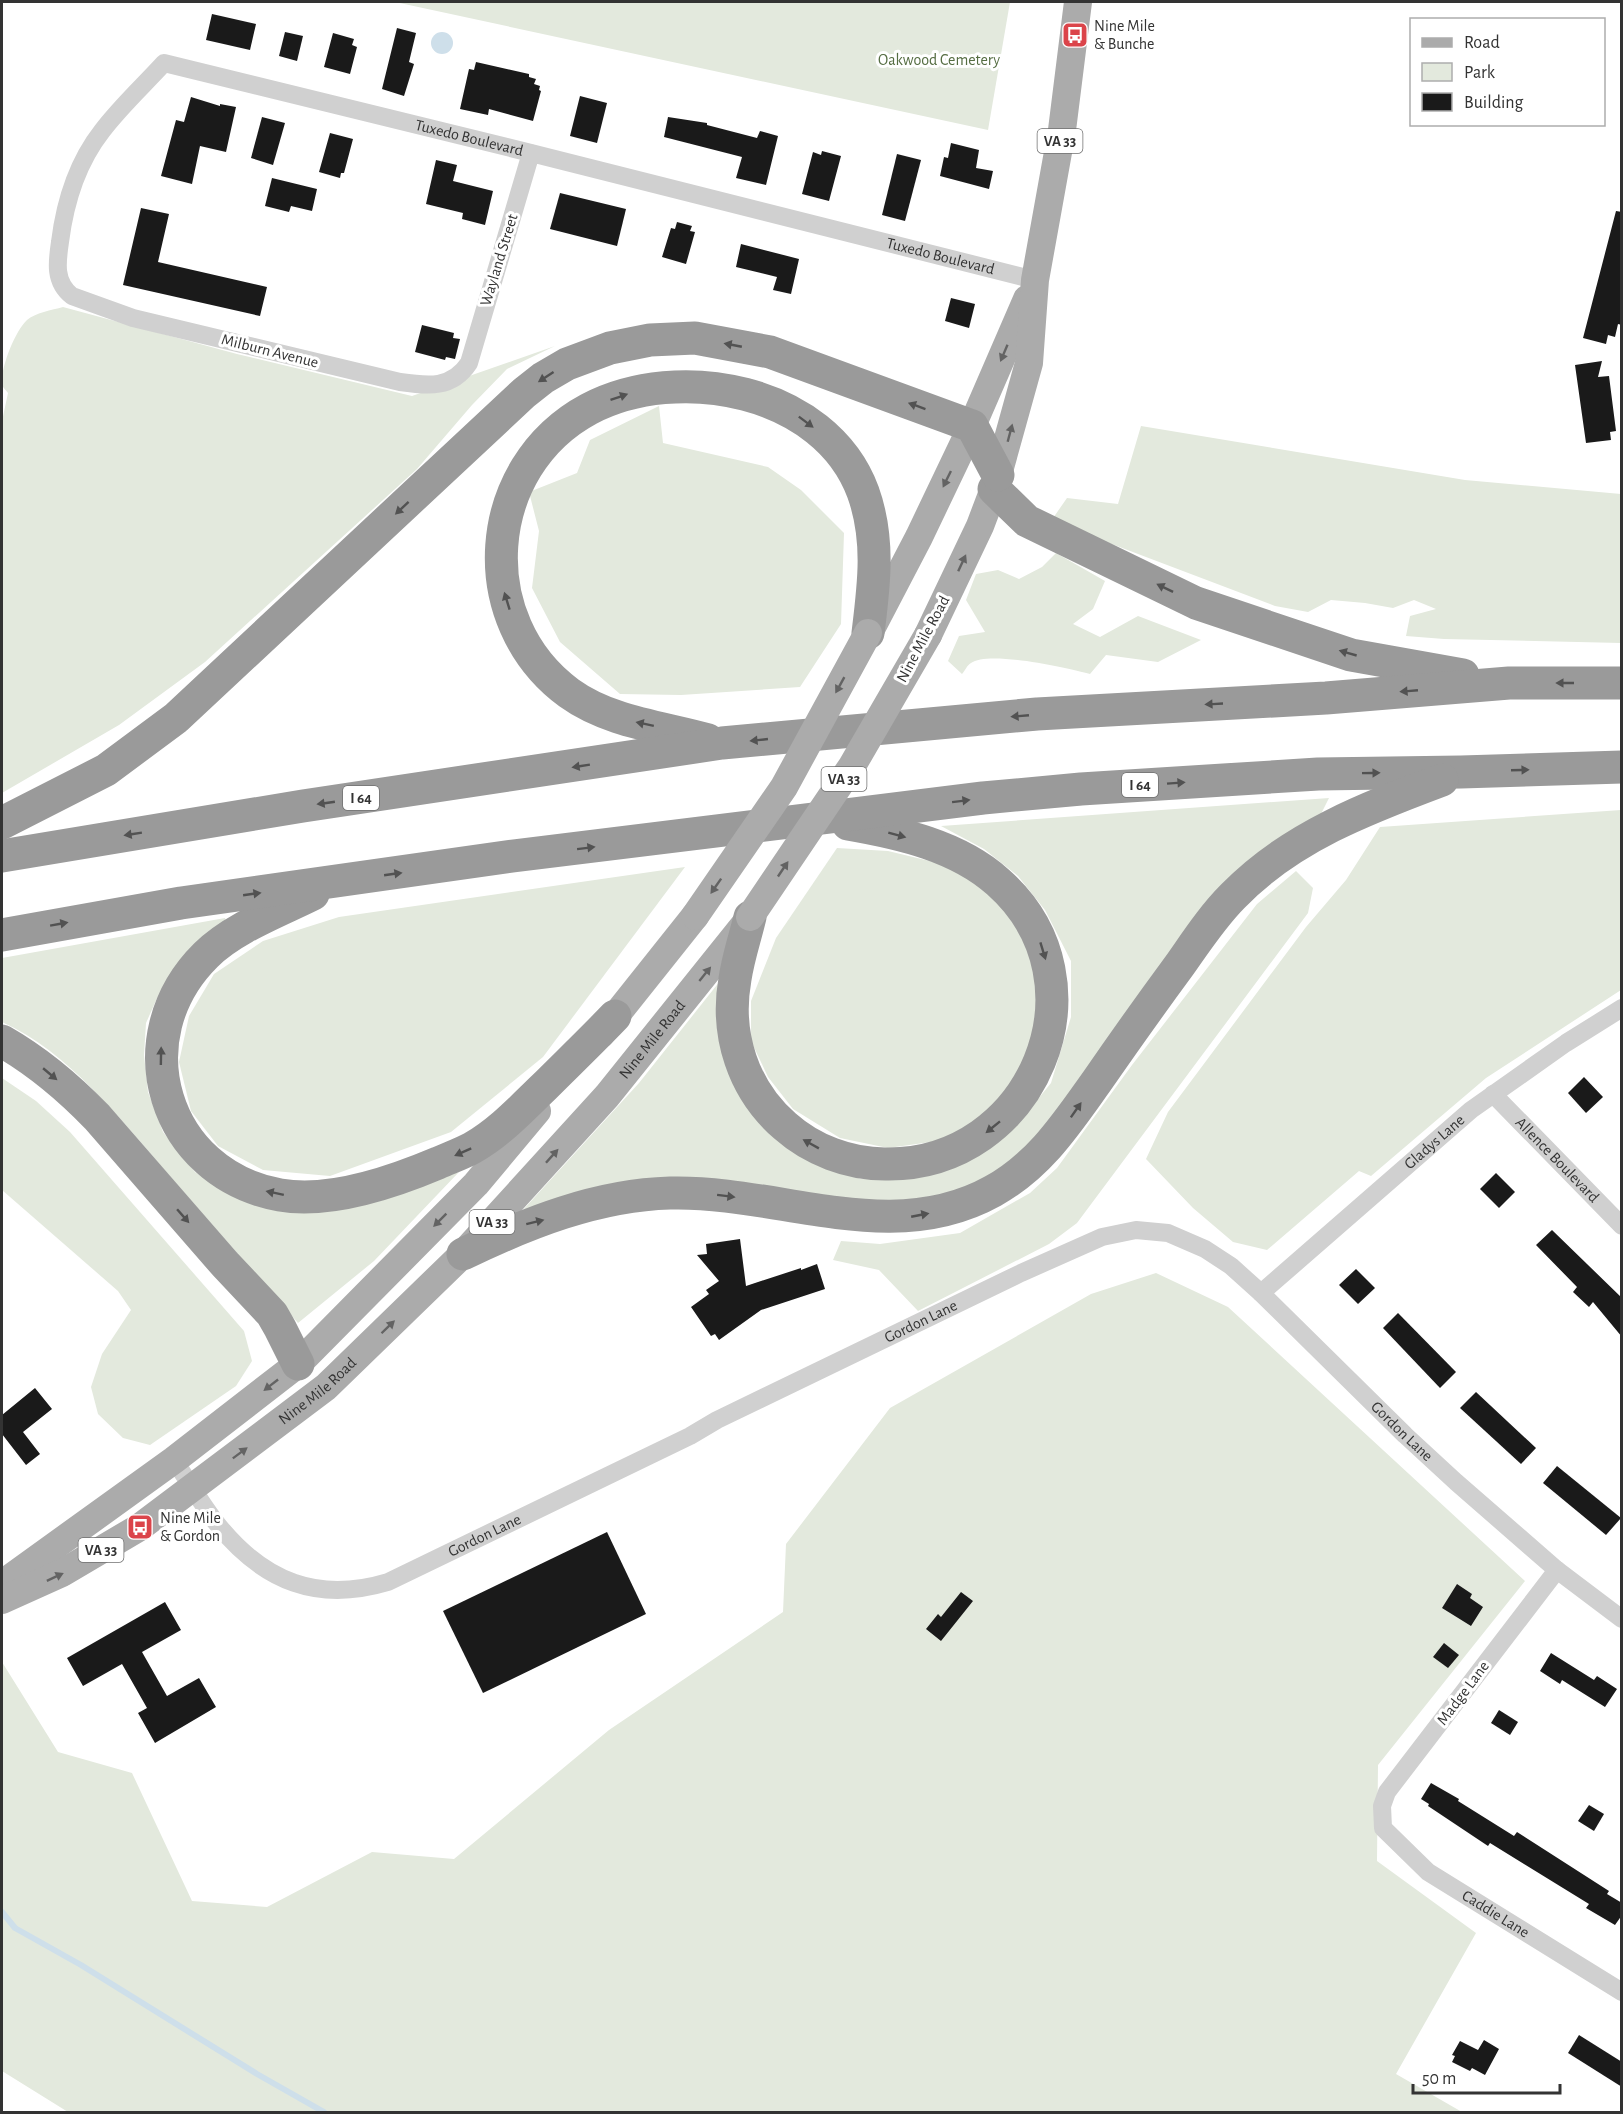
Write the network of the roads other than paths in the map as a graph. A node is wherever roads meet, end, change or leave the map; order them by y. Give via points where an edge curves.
1 (1078, 2) edge
2 (531, 153) junction
3 (1035, 280) junction
4 (72, 296) joint
5 (466, 367) joint
6 (972, 426) junction
7 (996, 482) junction
8 (868, 633) junction
9 (1509, 683) junction
10 (1622, 683) edge
11 (722, 743) junction
12 (1622, 767) edge
13 (1461, 772) junction
14 (820, 819) junction
15 (2, 823) edge
16 (2, 856) edge
17 (335, 883) junction
18 (750, 917) junction
19 (2, 935) edge
20 (1622, 1008) edge
21 (615, 1016) junction
22 (2, 1041) edge
23 (1493, 1094) junction
24 (1622, 1226) edge
25 (463, 1254) junction
26 (1261, 1293) junction
27 (298, 1364) junction
28 (174, 1460) junction
29 (194, 1488) junction
30 (1557, 1570) junction
31 (2, 1584) edge
32 (2, 1600) edge
33 (1622, 1619) edge
34 (1383, 1822) joint
35 (1622, 1992) edge

1 - 3 main road, Nine Mile Road / VA 33 via 1062,130
2 - 3 street, Tuxedo Boulevard
2 - 4 street, Tuxedo Boulevard via 164,63 102,130 75,178 68,198 57,274
2 - 5 street, Wayland Street
3 -> 6 main road, Nine Mile Road / VA 33
7 -> 3 main road, Nine Mile Road / VA 33 via 1029,363
4 - 5 street, Milburn Avenue via 133,318 400,382 435,385 460,375
6 - 7 highway
6 -> 8 main road, Nine Mile Road / VA 33
6 -> 15 highway via 770,352 695,338 620,346 567,364 524,393 176,718 106,770
9 -> 7 highway via 1351,655 1196,603 1027,522
18 -> 7 main road, Nine Mile Road / VA 33, bridge via 852,766 928,635 980,526
11 -> 8 highway via 623,719 582,701 539,664 515,625 501,571 504,525 522,476 541,449 567,424 619,396 693,387 739,393 800,416 831,443 853,472 873,524 875,577
8 -> 21 main road, Nine Mile Road / VA 33, bridge via 784,787 695,916
10 -> 9 highway, I 64
9 -> 11 highway, I 64 via 1037,714
11 -> 16 highway, I 64
13 -> 12 highway, I 64
14 -> 13 highway, I 64 via 1081,789 1318,774
25 -> 13 highway via 518,1228 571,1210 654,1193 719,1195 863,1216 907,1217 951,1208 994,1191 1020,1174 1058,1136 1216,914 1253,876 1311,835
17 -> 14 highway, I 64 via 513,856
14 -> 18 highway via 932,844 982,869 1020,907 1040,941 1052,998 1042,1059 1022,1096 982,1135 959,1149 922,1161 898,1165 863,1162 807,1142 761,1101 738,1054 733,999
19 -> 17 highway, I 64 via 181,903
21 -> 17 highway via 501,1130 470,1149 409,1175 323,1196 281,1195 230,1178 190,1142 171,1108 161,1065 167,1017 177,992 195,967 222,942
25 -> 18 main road, Nine Mile Road / VA 33 via 607,1096
20 - 23 street, Gladys Lane
21 -> 27 main road, Nine Mile Road / VA 33 via 476,1184
22 -> 27 highway via 41,1067 97,1117 272,1314
23 - 24 street, Allence Boulevard
23 - 26 street, Gladys Lane
29 -> 25 main road, Nine Mile Road / VA 33 via 326,1387
26 - 29 street, Gordon Lane via 1231,1266 1188,1240 1168,1233 1136,1230 1102,1237 375,1585 331,1590 290,1582 240,1549
26 - 30 street, Gordon Lane via 1405,1435
27 -> 28 main road, Nine Mile Road / VA 33
28 - 29 street, Gordon Lane
28 - 31 main road, Nine Mile Road / VA 33
32 -> 29 main road, Nine Mile Road / VA 33 via 62,1573 140,1527
30 - 33 street, Gordon Lane
30 - 34 street, Madge Lane via 1387,1792 1382,1806
34 - 35 street, Caddie Lane via 1383,1828 1428,1872

